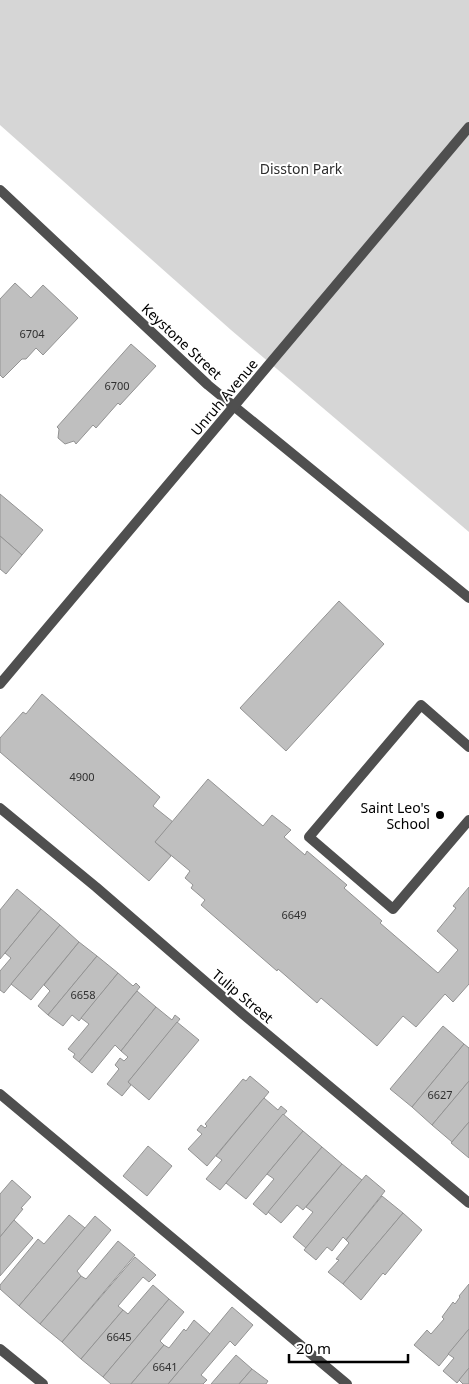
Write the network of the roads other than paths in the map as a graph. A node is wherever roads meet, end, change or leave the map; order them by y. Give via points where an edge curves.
1 (469, 127) edge
2 (0, 190) edge
3 (234, 406) junction
4 (469, 598) edge
5 (0, 684) edge
6 (469, 747) edge
7 (0, 808) edge
8 (469, 820) edge
9 (0, 1094) edge
10 (469, 1203) edge
11 (0, 1349) edge
12 (43, 1384) edge
13 (347, 1384) edge

1 - 3 street, Unruh Avenue
2 - 3 street, Keystone Street
3 - 4 street, Keystone Street
3 - 5 street, Unruh Avenue
6 - 8 street via 420,705 309,837 393,909
7 - 10 street, Tulip Street
9 - 13 street
11 - 12 street

